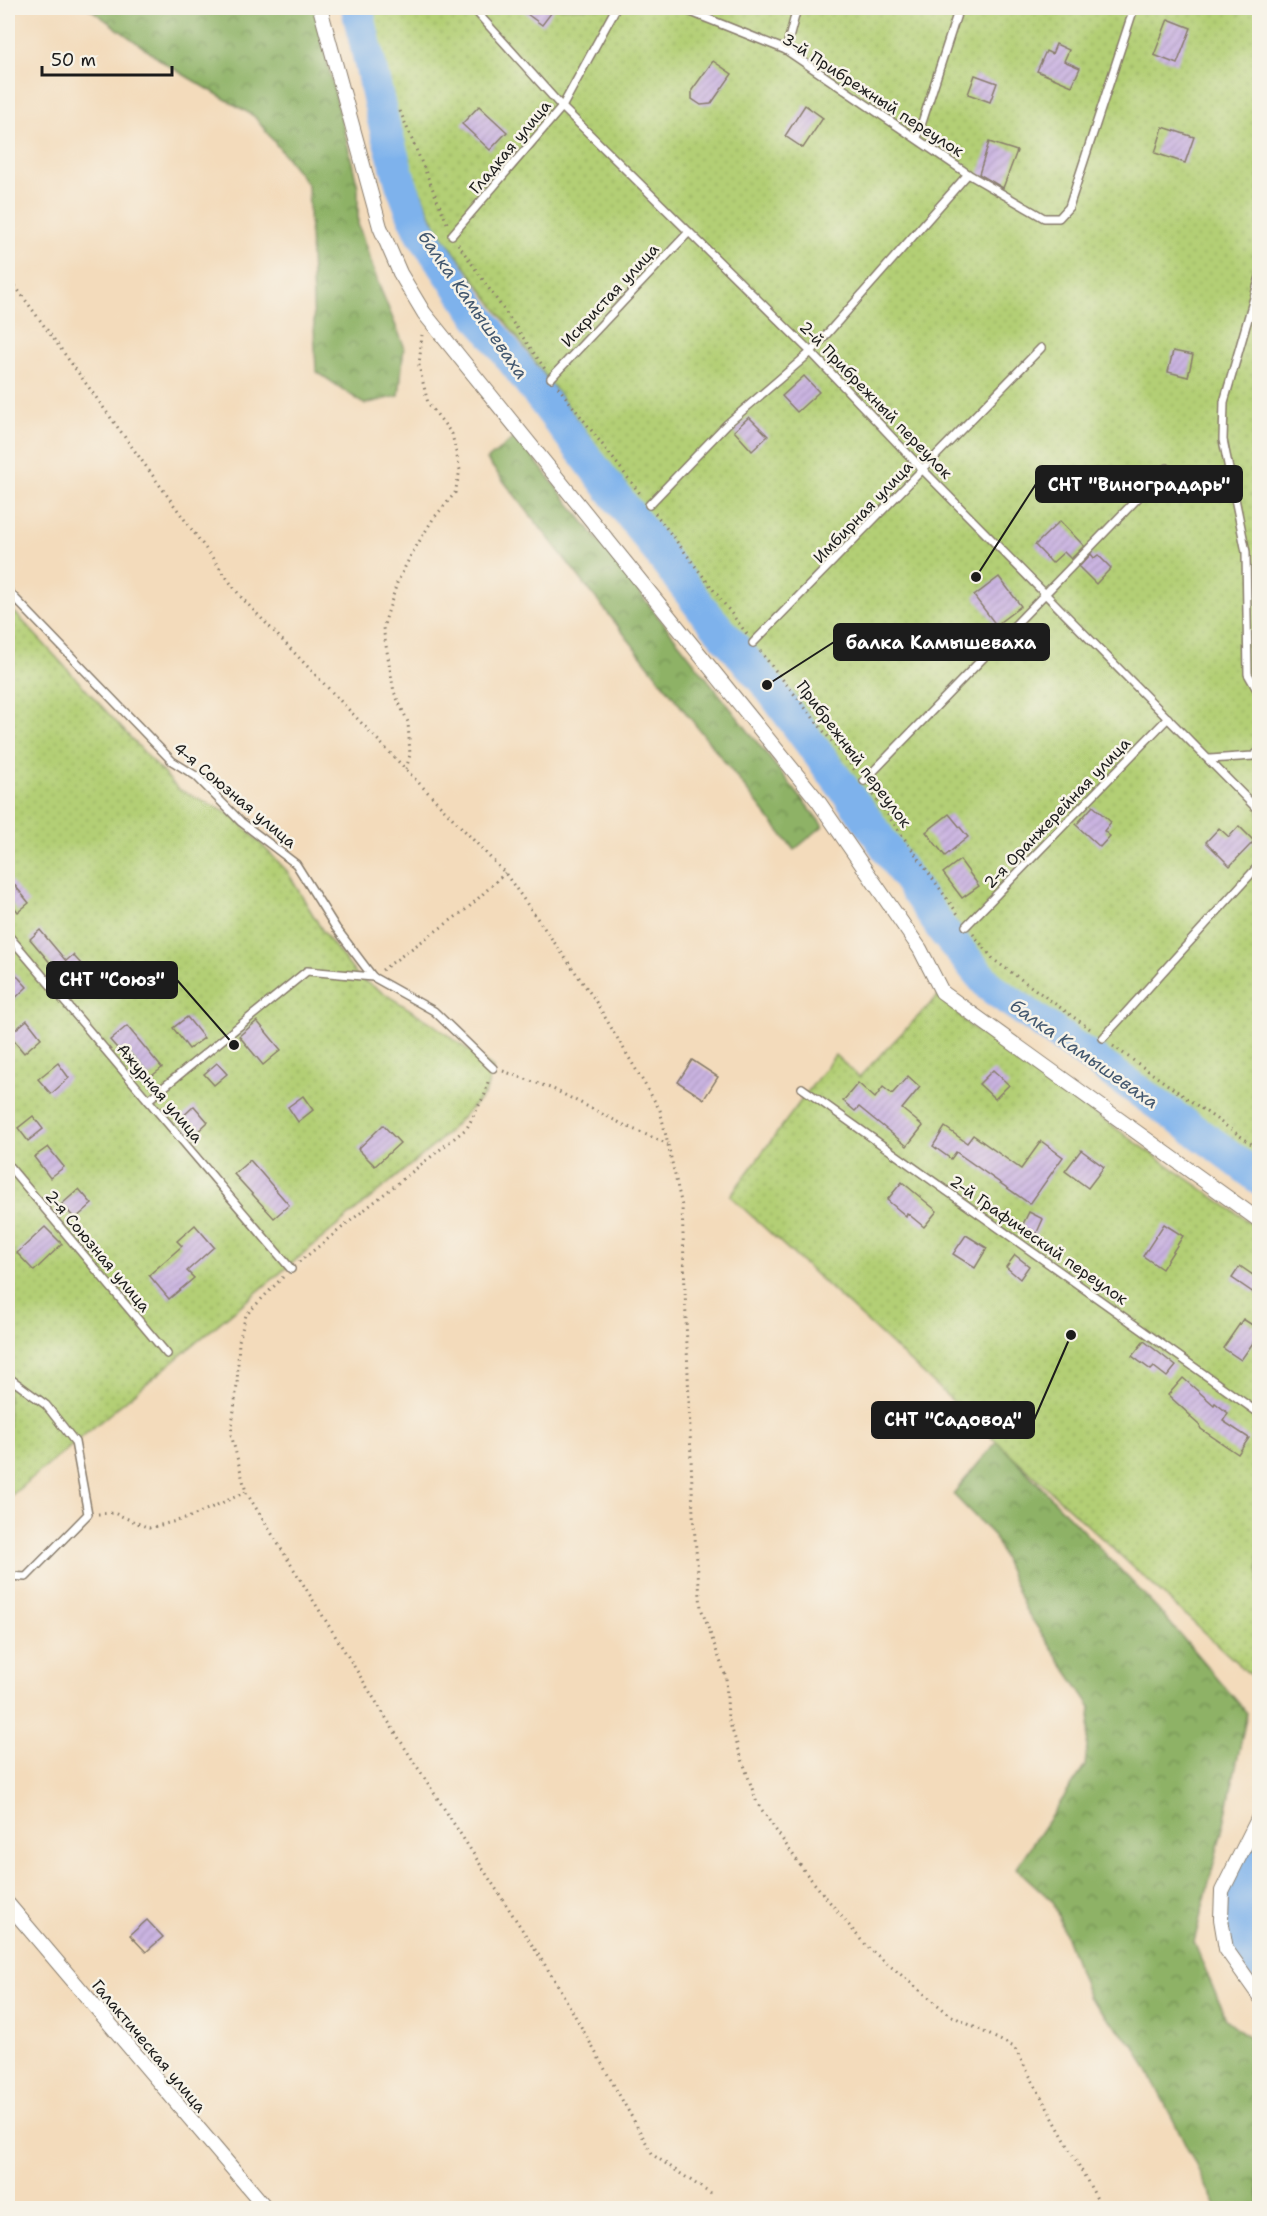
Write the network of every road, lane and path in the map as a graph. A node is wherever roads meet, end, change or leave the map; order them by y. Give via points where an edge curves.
1 (320, 8) edge
2 (473, 8) edge
3 (616, 8) edge
4 (681, 8) edge
5 (797, 8) edge
6 (958, 8) edge
7 (1134, 8) edge
8 (786, 50) junction
9 (562, 107) junction
10 (400, 111) dead end
11 (917, 138) junction
12 (968, 174) junction
13 (689, 232) junction
14 (452, 236) junction
15 (8, 276) edge
16 (1260, 277) edge
17 (424, 313) junction
18 (1041, 348) dead end
19 (811, 351) junction
20 (551, 378) junction
21 (1167, 468) dead end
22 (923, 470) junction
23 (649, 505) junction
24 (8, 591) edge
25 (1046, 593) junction
26 (753, 642) junction
27 (1260, 694) edge
28 (1168, 718) junction
29 (1260, 751) edge
30 (1210, 759) junction
31 (406, 769) junction
32 (864, 782) junction
33 (1260, 812) edge
34 (1260, 864) edge
35 (505, 873) junction
36 (966, 926) junction
37 (8, 935) edge
38 (373, 977) junction
39 (1103, 1038) junction
40 (493, 1068) junction
41 (802, 1088) dead end
42 (148, 1100) junction
43 (668, 1144) junction
44 (1260, 1150) edge
45 (8, 1165) edge
46 (1260, 1221) edge
47 (291, 1269) junction
48 (167, 1354) dead end
49 (8, 1377) edge
50 (1260, 1414) edge
51 (246, 1492) junction
52 (88, 1515) junction
53 (8, 1576) edge
54 (1260, 1815) edge
55 (8, 1904) edge
56 (1260, 1997) edge
57 (711, 2194) dead end
58 (266, 2208) edge
59 (1102, 2208) edge

1 - 17 street via 380,227 400,273
2 - 9 lane, 2-й Прибрежный переулок
3 - 9 lane, Гладкая улица
4 - 8 lane, 3-й Прибрежный переулок
5 - 8 lane
6 - 11 lane
7 - 12 lane, 3-й Прибрежный переулок via 1069,207 1059,218 1044,218
8 - 11 lane, 3-й Прибрежный переулок
9 - 13 lane, 2-й Прибрежный переулок
9 - 14 lane, Гладкая улица
10 - 14 path, Прибрежный переулок
11 - 12 lane, 3-й Прибрежный переулок
12 - 19 lane
13 - 19 lane, 2-й Прибрежный переулок
13 - 20 lane, Искристая улица
14 - 20 path, Прибрежный переулок
15 - 31 path via 240,596
16 - 27 lane via 1224,402 1223,440 1246,552 1248,674
17 - 31 path via 419,366 428,403 452,434 460,470 455,493 433,519 397,583 382,628 394,692 408,722 410,755
17 - 46 street via 818,801 920,949 942,992
18 - 22 lane, Имбирная улица
19 - 22 lane, 2-й Прибрежный переулок
19 - 23 lane via 726,424
20 - 23 path, Прибрежный переулок
21 - 25 lane
22 - 25 lane, 2-й Прибрежный переулок
22 - 26 lane, Имбирная улица
23 - 26 path, Прибрежный переулок
24 - 38 lane, 4-я Союзная улица via 172,761 196,776 241,822 296,864
25 - 28 lane, 2-й Прибрежный переулок
25 - 32 lane
26 - 32 path, Прибрежный переулок
28 - 30 lane, 2-й Прибрежный переулок
28 - 36 lane, 2-я Оранжерейная улица
29 - 30 lane via 1253,756
30 - 33 lane, 2-й Прибрежный переулок
31 - 35 path
32 - 36 path, Прибрежный переулок
34 - 39 lane
35 - 38 path via 468,908
35 - 43 path via 599,1007 660,1110
36 - 39 path, Прибрежный переулок via 994,960
37 - 42 lane, Ажурная улица
38 - 40 lane, 4-я Союзная улица via 434,1011
38 - 42 lane via 308,971
39 - 44 path, Прибрежный переулок
40 - 43 path via 553,1089
40 - 47 path via 467,1128
41 - 50 lane, 2-й Графический переулок
42 - 47 lane, Ажурная улица
43 - 59 path via 682,1206 693,1514 701,1608 726,1677 728,1718 757,1803 805,1872 866,1946 950,2015 1014,2047
45 - 48 lane, 2-я Союзная улица
47 - 51 path via 246,1315 239,1341 231,1434
49 - 52 lane via 46,1405 75,1442
51 - 52 path via 188,1518 149,1528 114,1513
51 - 57 path via 556,1982 653,2155
52 - 53 lane via 26,1577
54 - 56 street via 1222,1891 1221,1919 1226,1949
55 - 58 street, Галактическая улица

